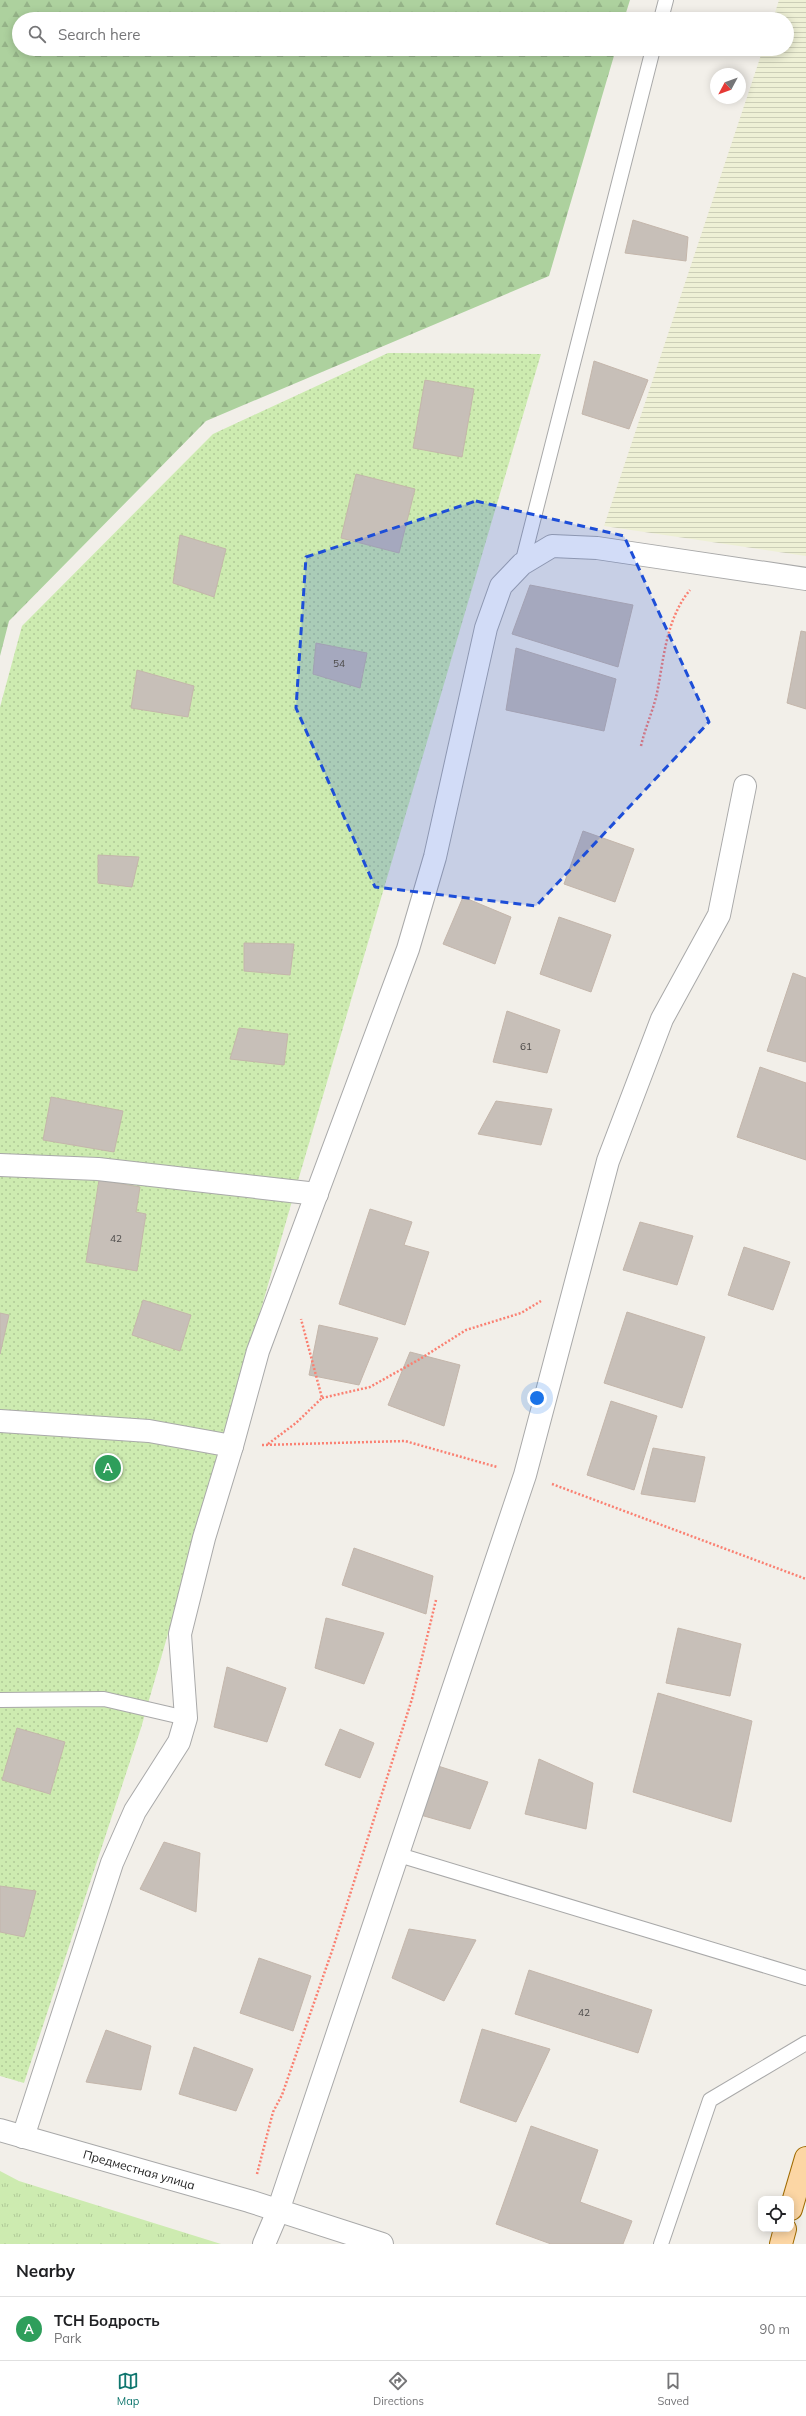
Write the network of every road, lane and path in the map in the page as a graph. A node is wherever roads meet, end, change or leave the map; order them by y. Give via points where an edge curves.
1 (666, 0) edge
2 (663, 12) edge
3 (651, 56) edge
4 (522, 564) junction
5 (710, 565) junction
6 (806, 579) edge
7 (641, 746) dead end
8 (745, 786) dead end
9 (0, 1164) edge
10 (317, 1194) junction
11 (577, 1278) junction
12 (300, 1315) dead end
13 (322, 1398) junction
14 (0, 1420) edge
15 (267, 1445) dead end
16 (232, 1446) junction
17 (436, 1600) dead end
18 (0, 1700) edge
19 (186, 1718) junction
20 (399, 1855) junction
21 (806, 1978) edge
22 (806, 2043) edge
23 (0, 2130) edge
24 (23, 2137) junction
25 (806, 2158) edge
26 (794, 2199) edge
27 (249, 2201) junction
28 (278, 2211) junction
29 (784, 2232) edge
30 (264, 2244) edge
31 (382, 2244) edge
32 (661, 2244) edge
33 (781, 2244) edge

1 - 2 lane
3 - 4 lane
4 - 5 street via 552,546 597,548
4 - 10 street via 502,586 486,628 435,857 408,949
5 - 6 street
5 - 7 path via 679,604 666,643 656,695
8 - 11 street via 719,915 662,1019 608,1161
9 - 10 street via 98,1169
10 - 16 street via 258,1351
11 - 13 path via 521,1313 466,1330 420,1360 370,1387
11 - 20 street via 525,1474
12 - 13 path
13 - 15 path via 296,1423
14 - 16 street via 148,1431
16 - 19 street via 204,1538 180,1634
17 - 27 path via 412,1699 333,1948 282,2095 273,2112
18 - 19 lane via 104,1699
19 - 24 street via 179,1742 135,1812 112,1863
20 - 21 lane
20 - 28 street
22 - 32 lane via 710,2100
23 - 24 street, Предместная улица
24 - 27 street, Предместная улица
25 - 26 main road
27 - 28 street, Предместная улица
28 - 30 street
28 - 31 street, Предместная улица
29 - 33 main road

